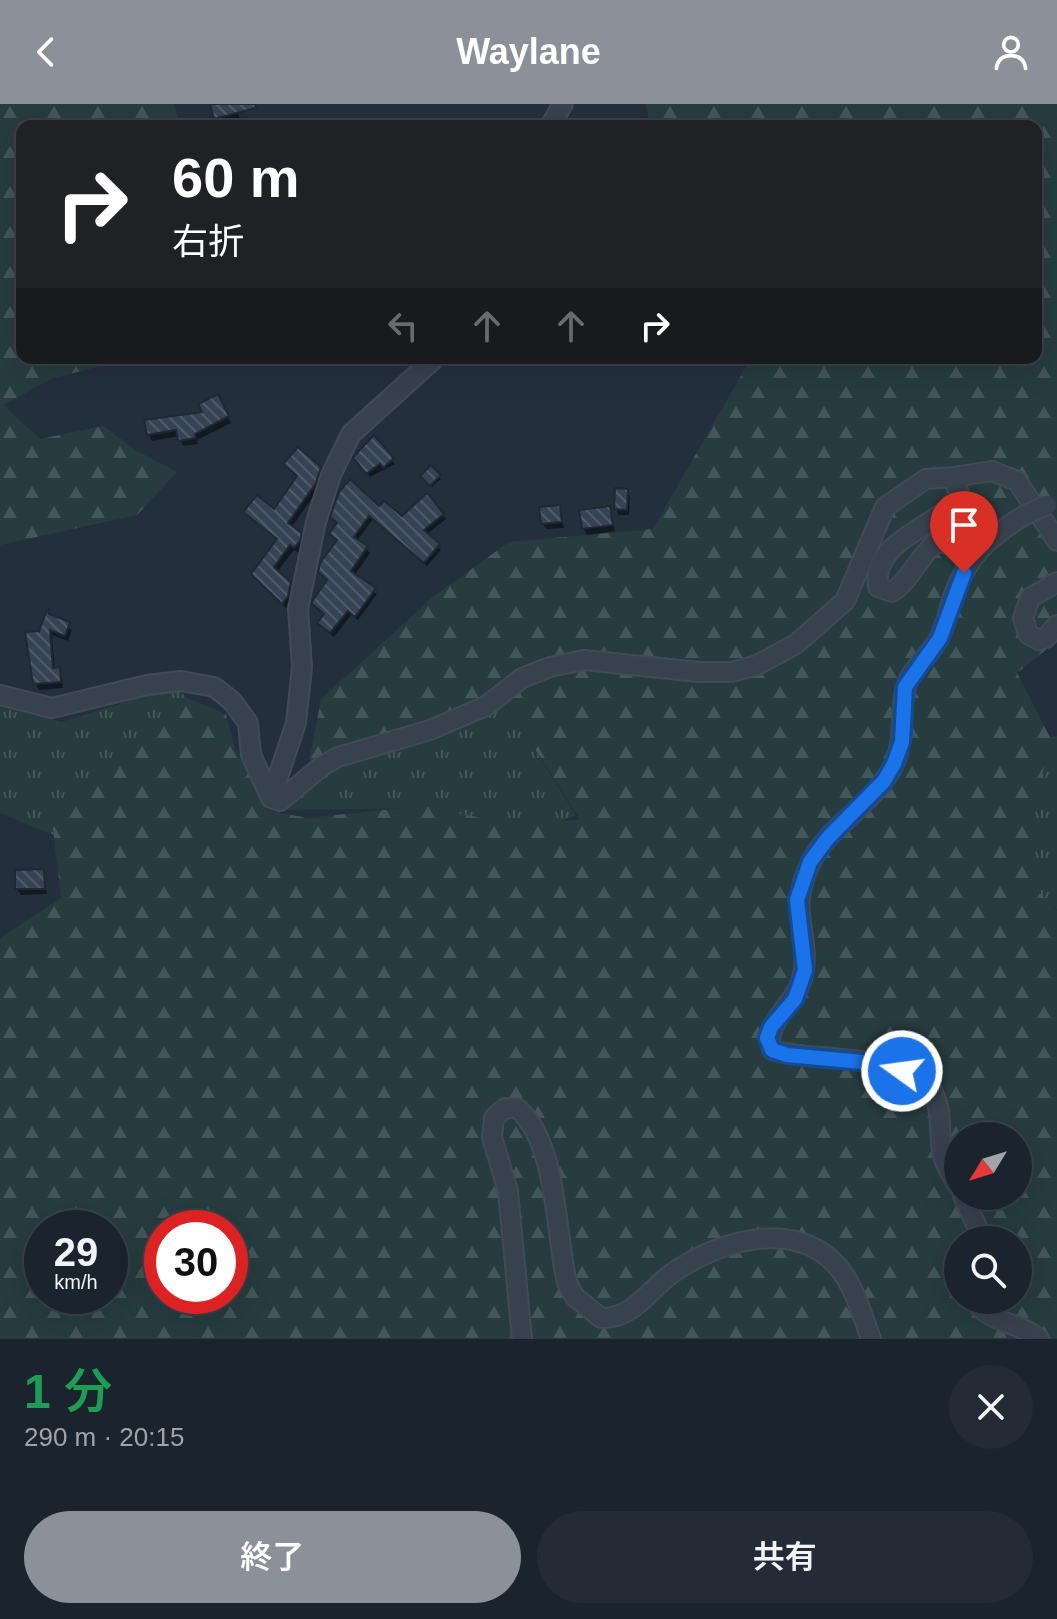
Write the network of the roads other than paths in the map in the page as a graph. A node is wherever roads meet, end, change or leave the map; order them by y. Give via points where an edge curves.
1 (428, 364) edge
2 (953, 477) junction
3 (1052, 504) edge
4 (1057, 541) edge
5 (972, 556) junction
6 (1057, 582) edge
7 (1057, 625) edge
8 (0, 695) edge
9 (271, 798) junction
10 (944, 1160) edge
11 (988, 1314) edge
12 (522, 1339) edge
13 (871, 1339) edge
14 (1039, 1339) edge

1 - 9 street via 351,434 331,475 298,609 302,667 296,723
2 - 4 street via 992,471 1017,481
2 - 5 street via 959,494 953,508 900,540 877,577 878,587 892,592 902,586 925,550 937,542 959,546
2 - 9 street via 926,479 885,507 845,601 796,644 757,665 732,672 584,660 550,667 522,678 486,706 430,730 338,757 280,801
3 - 5 street, bridge via 991,536
5 - 10 street via 940,638 905,687 902,742 894,764 810,862 797,900 805,970 795,999 767,1038 772,1050 787,1055 884,1064 919,1079 933,1091 939,1109
6 - 7 street via 1030,598 1023,618 1028,634 1039,640
8 - 9 street via 52,708 147,685 181,681 214,687 248,723 251,755
11 - 14 street via 1024,1327
12 - 13 street via 508,1191 492,1137 494,1118 505,1108 517,1108 537,1133 549,1170 567,1283 588,1310 614,1318 704,1253 774,1237 803,1242 838,1268

